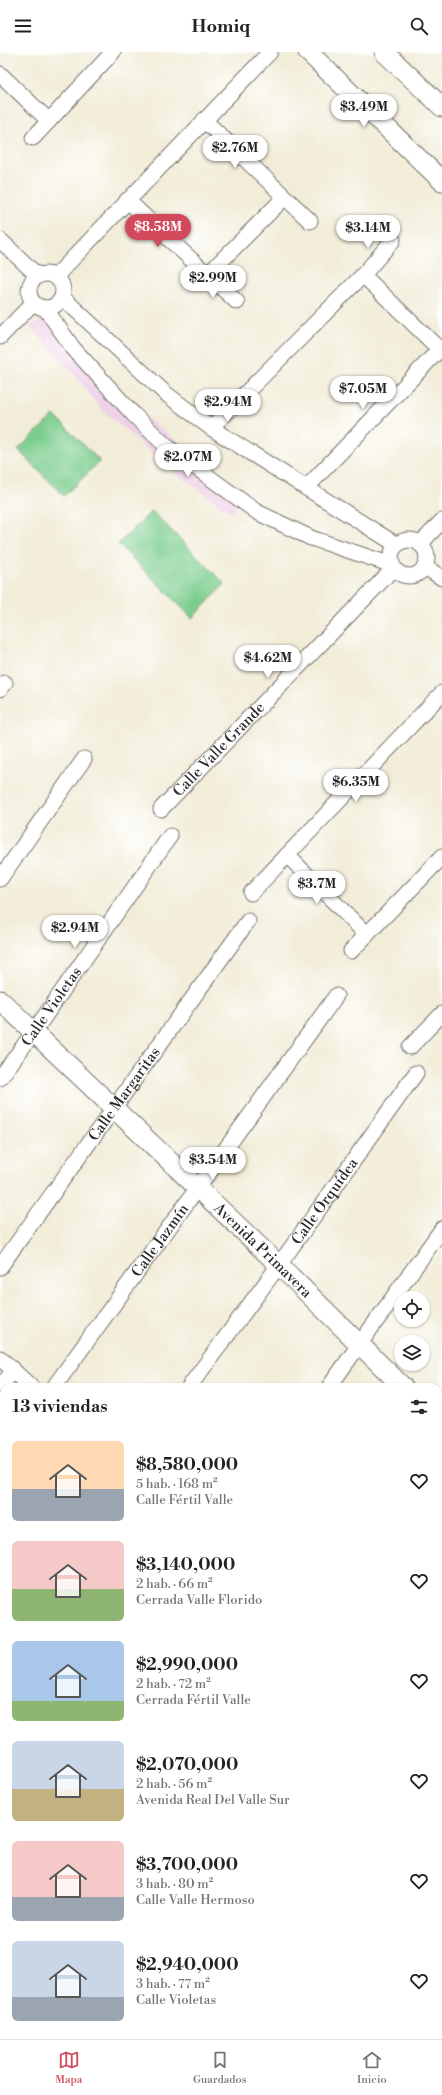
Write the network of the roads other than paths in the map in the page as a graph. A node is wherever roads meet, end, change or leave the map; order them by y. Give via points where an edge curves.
1 (113, 52) edge
2 (270, 52) edge
3 (308, 52) edge
4 (384, 52) edge
5 (0, 74) edge
6 (442, 108) edge
7 (204, 120) junction
8 (49, 121) junction
9 (32, 138) dead end
10 (442, 181) edge
11 (284, 198) junction
12 (127, 200) junction
13 (310, 221) dead end
14 (0, 240) edge
15 (393, 240) dead end
16 (37, 275) junction
17 (207, 275) junction
18 (363, 275) junction
19 (56, 276) junction
20 (62, 297) junction
21 (237, 302) dead end
22 (39, 306) junction
23 (0, 337) edge
24 (441, 349) edge
25 (211, 428) junction
26 (306, 488) junction
27 (442, 521) edge
28 (420, 544) junction
29 (397, 545) junction
30 (393, 567) junction
31 (425, 567) junction
32 (442, 578) edge
33 (442, 694) edge
34 (84, 759) dead end
35 (161, 809) dead end
36 (170, 836) dead end
37 (287, 856) junction
38 (442, 857) edge
39 (0, 879) edge
40 (251, 893) dead end
41 (248, 921) dead end
42 (367, 935) junction
43 (351, 951) dead end
44 (336, 996) dead end
45 (0, 1000) edge
46 (442, 1014) edge
47 (33, 1033) junction
48 (410, 1047) dead end
49 (416, 1073) dead end
50 (0, 1078) edge
51 (112, 1108) junction
52 (198, 1188) junction
53 (442, 1229) edge
54 (279, 1265) junction
55 (0, 1267) edge
56 (360, 1346) junction
57 (0, 1358) edge
58 (14, 1371) junction
59 (3, 1383) edge
60 (27, 1383) edge
61 (57, 1383) edge
62 (192, 1383) edge
63 (332, 1383) edge
64 (399, 1383) edge

1 - 8 street
2 - 7 street
3 - 10 street
4 - 6 street
5 - 8 street
7 - 11 street
7 - 12 street
8 - 9 street
11 - 13 street
11 - 17 street
12 - 17 street
12 - 19 street
14 - 16 street
15 - 18 street
16 - 19 street via 43,273
16 - 22 street via 30,283 28,293
17 - 21 street
18 - 24 street
18 - 25 street
19 - 20 street via 63,289
20 - 22 street via 55,306
20 - 25 street via 165,393
22 - 23 street
22 - 30 street via 73,348 165,445 257,512 311,538
24 - 26 street
25 - 26 street
26 - 29 street
27 - 28 street
28 - 29 street via 405,541
28 - 31 street via 427,559
29 - 30 street via 391,554
30 - 31 street via 399,574 406,576 420,573
30 - 35 street, Calle Valle Grande
31 - 32 street
33 - 37 street
34 - 39 street
36 - 47 street, Calle Violetas
37 - 40 street
37 - 42 street
38 - 42 street
41 - 51 street, Calle Margaritas
42 - 43 street
44 - 52 street, Calle Jazmín
45 - 47 street, Avenida Primavera
46 - 48 street
47 - 50 street, Calle Violetas
47 - 51 street, Avenida Primavera
49 - 54 street, Calle Orquídea
51 - 52 street, Avenida Primavera
51 - 55 street, Calle Margaritas
52 - 54 street, Avenida Primavera
52 - 61 street, Calle Jazmín
53 - 56 street
54 - 56 street, Avenida Primavera
54 - 62 street, Calle Orquídea
56 - 63 street
56 - 64 street, Avenida Primavera
57 - 58 street
58 - 59 street
58 - 60 street

